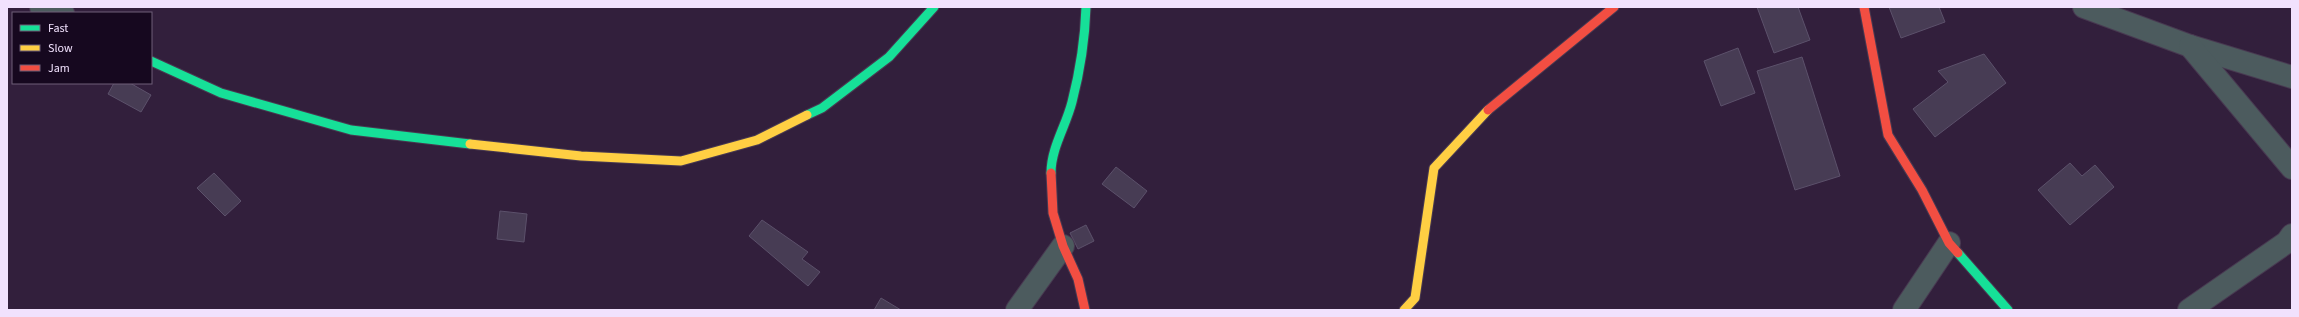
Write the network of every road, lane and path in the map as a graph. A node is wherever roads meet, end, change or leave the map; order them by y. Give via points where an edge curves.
1 (41, 7) edge
2 (934, 7) edge
3 (1086, 7) edge
4 (1614, 7) edge
5 (1864, 7) edge
6 (2084, 7) edge
7 (59, 12) edge
8 (2190, 46) junction
9 (152, 61) edge
10 (2292, 77) edge
11 (2292, 168) edge
12 (2292, 235) edge
13 (1949, 243) junction
14 (1063, 246) junction
15 (1017, 310) edge
16 (1086, 310) edge
17 (1404, 310) edge
18 (1904, 310) edge
19 (2008, 310) edge
20 (2189, 310) edge

1 - 7 street
2 - 9 street via 889,57 822,108 757,140 681,161 581,156 351,130 221,93
3 - 14 street via 1085,40 1072,103 1051,162 1052,213
4 - 17 street via 1485,112 1434,168 1415,298
5 - 13 street via 1888,135 1922,190
6 - 8 street
8 - 10 street
8 - 11 street
12 - 20 street via 2287,242
13 - 18 street
13 - 19 street
14 - 15 street
14 - 16 street via 1078,279

